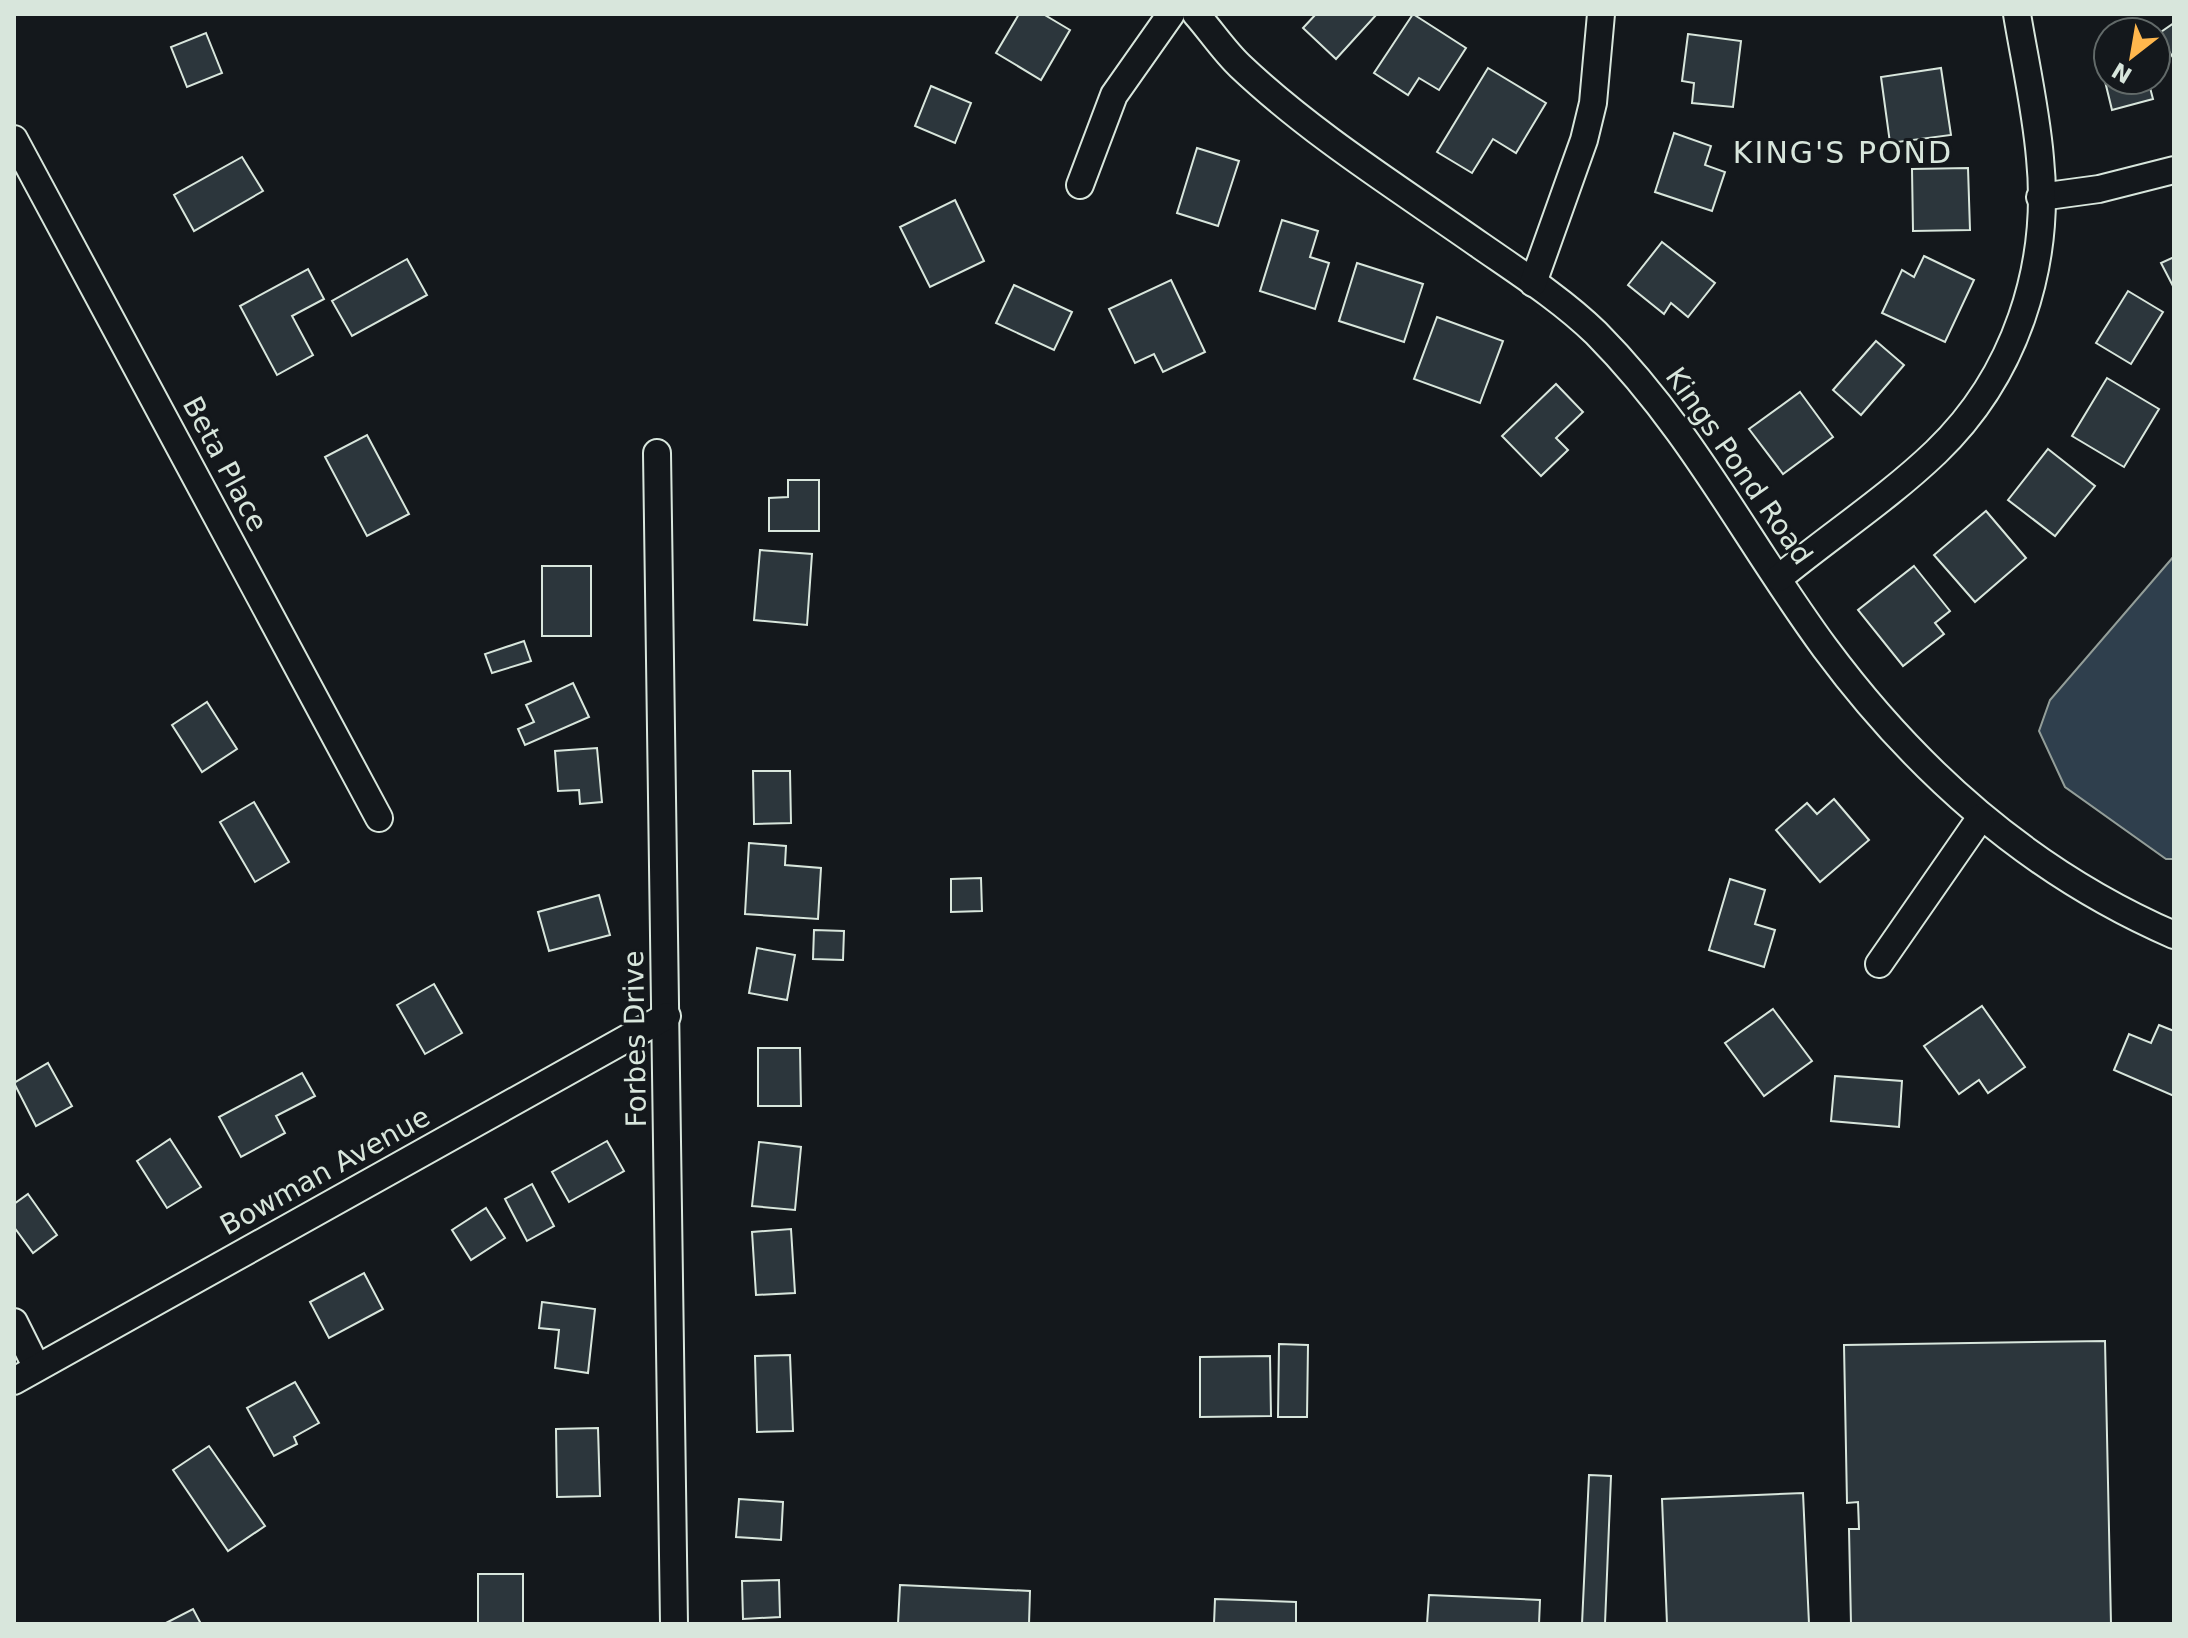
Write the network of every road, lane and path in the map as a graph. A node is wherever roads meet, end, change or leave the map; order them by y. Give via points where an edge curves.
1 (1171, 14) edge
2 (1196, 14) edge
3 (1601, 14) edge
4 (2017, 14) edge
5 (14, 139) edge
6 (2174, 170) edge
7 (1080, 185) dead end
8 (2040, 197) junction
9 (1533, 283) junction
10 (657, 453) dead end
11 (1779, 578) junction
12 (1981, 817) junction
13 (379, 818) dead end
14 (2174, 935) edge
15 (1879, 964) dead end
16 (667, 1016) junction
17 (14, 1322) edge
18 (25, 1374) edge
19 (674, 1624) edge

1 - 7 street via 1114,95
2 - 9 street, Kings Pond Road via 1237,63 1289,110
3 - 9 street via 1587,128
4 - 8 street via 2040,160
5 - 13 street, Beta Place
6 - 8 street
8 - 11 street via 2041,241 2030,297 2009,351 1981,401 1936,452
9 - 11 street, Kings Pond Road via 1593,330 1656,397
10 - 16 street, Forbes Drive
11 - 12 street, Kings Pond Road via 1879,718 1943,786
12 - 14 street, Kings Pond Road via 2049,869 2131,917
12 - 15 street
16 - 18 street, Bowman Avenue
16 - 19 street, Forbes Drive
17 - 18 street

